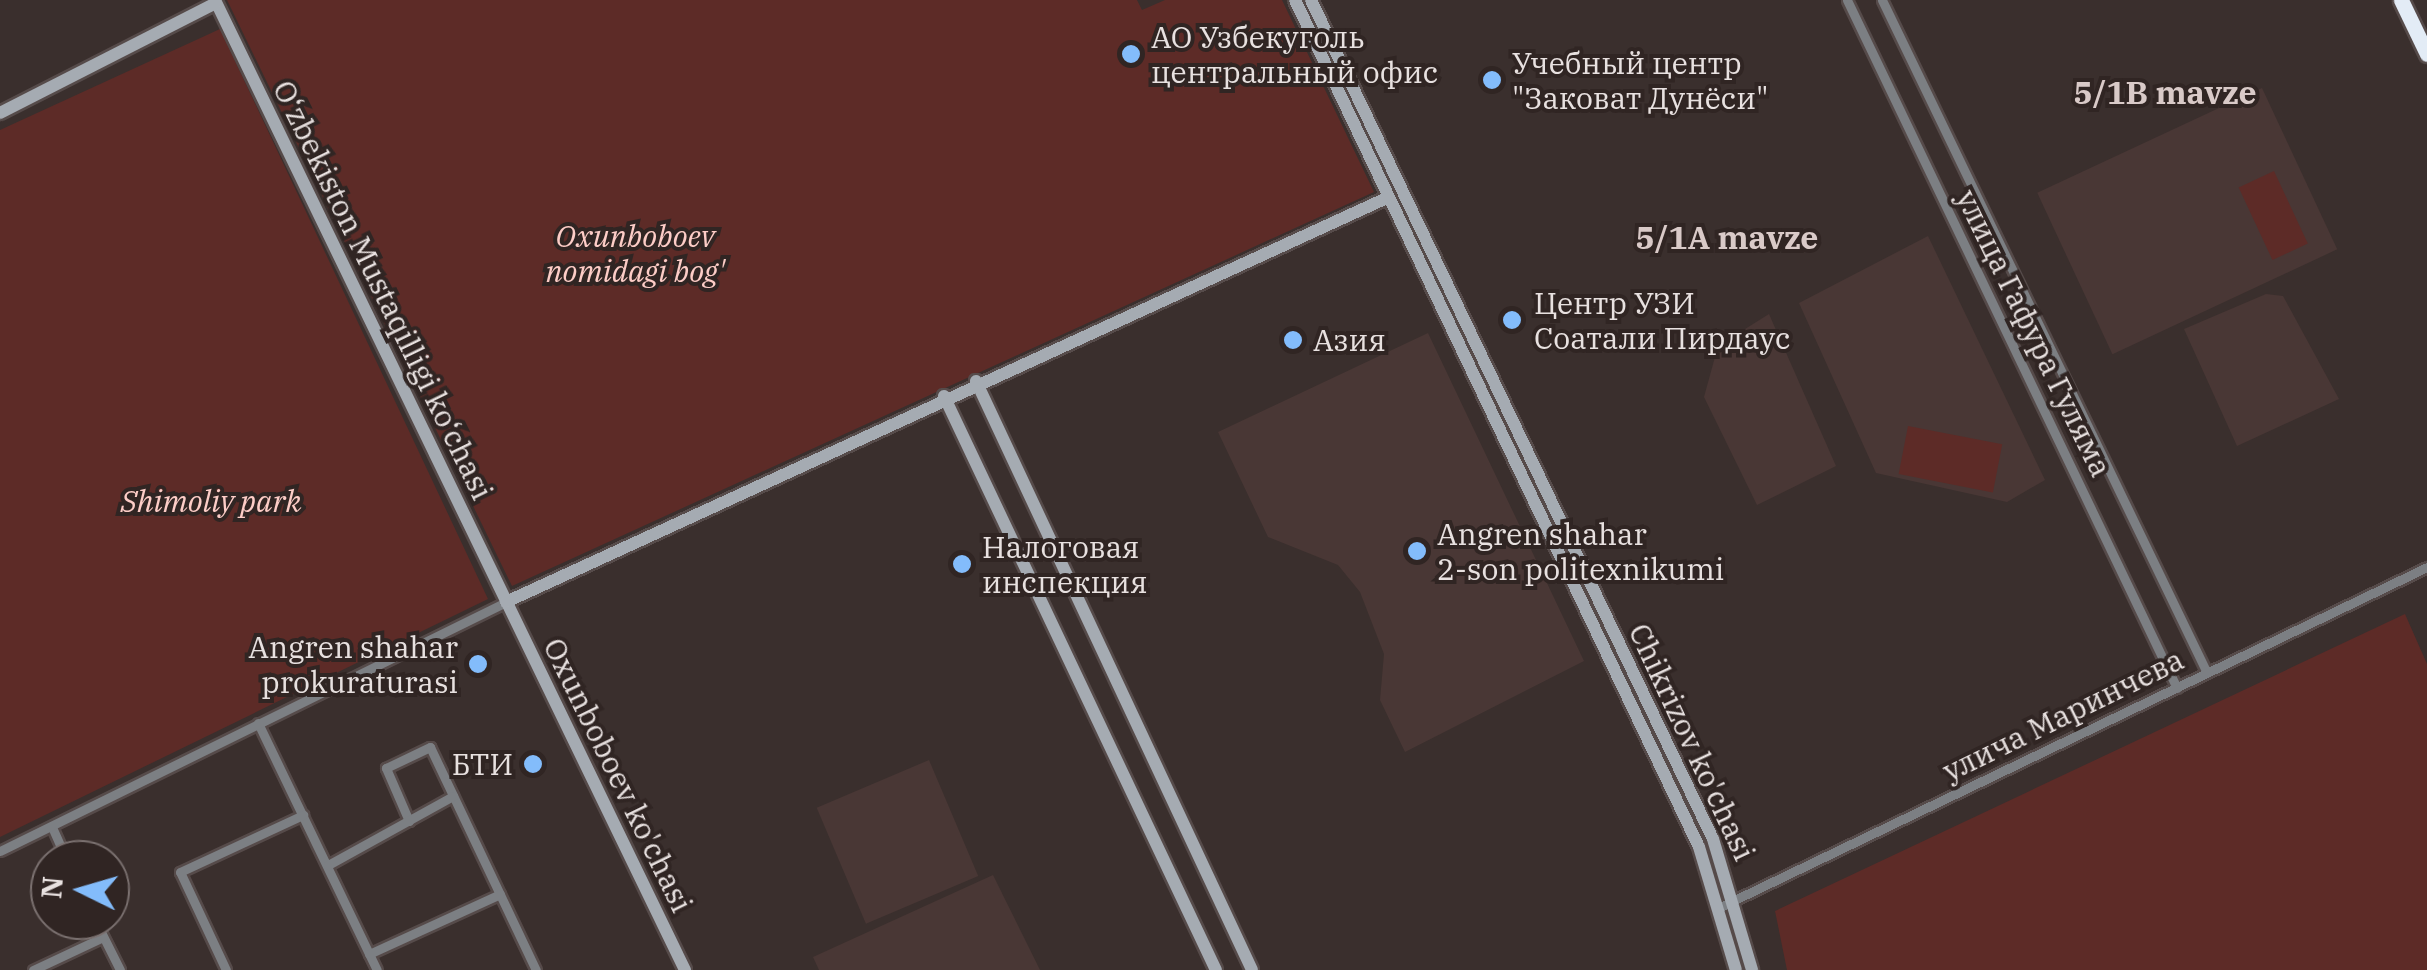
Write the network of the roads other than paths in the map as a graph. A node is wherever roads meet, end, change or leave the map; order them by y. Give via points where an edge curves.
1 (1295, 0) edge
2 (1311, 0) edge
3 (1846, 0) edge
4 (1882, 0) edge
5 (2401, 0) edge
6 (2410, 0) edge
7 (216, 2) edge
8 (2427, 35) edge
9 (2427, 54) edge
10 (0, 112) edge
11 (1389, 197) junction
12 (976, 380) junction
13 (944, 396) junction
14 (2427, 567) edge
15 (506, 602) junction
16 (2206, 674) junction
17 (2177, 688) junction
18 (258, 724) junction
19 (454, 796) junction
20 (303, 816) junction
21 (409, 821) junction
22 (52, 826) junction
23 (59, 840) edge
24 (0, 851) edge
25 (328, 865) junction
26 (500, 894) junction
27 (1735, 900) junction
28 (1720, 907) junction
29 (100, 940) edge
30 (105, 940) edge
31 (370, 954) junction
32 (221, 969) edge
33 (33, 970) edge
34 (120, 970) edge
35 (377, 970) edge
36 (536, 970) edge
37 (685, 970) edge
38 (1216, 970) edge
39 (1252, 970) edge
40 (1736, 970) edge
41 (1752, 970) edge

1 - 11 main road, Chikrizov ko'chasi
2 - 27 main road, Chikrizov ko'chasi
3 - 17 street, улица Гафура Гуляма
4 - 16 street
5 - 9 highway
6 - 8 highway
7 - 10 main road
7 - 15 main road, O‘zbekiston Mustaqilligi ko‘chasi
11 - 12 main road
11 - 28 main road, Chikrizov ko'chasi
12 - 13 main road
12 - 39 main road
13 - 15 main road
13 - 38 main road
14 - 16 street, улича Маринчева
15 - 18 street
15 - 37 main road, Oxunboboev ko'chasi
16 - 17 street, улича Маринчева
17 - 27 street, улича Маринчева
18 - 20 street
18 - 22 street
19 - 21 street
19 - 21 street via 430,746 386,768
19 - 26 street
20 - 25 street
20 - 32 street via 180,872
21 - 25 street
22 - 23 street
22 - 24 street
25 - 31 street
26 - 31 street
26 - 36 street
27 - 28 street, улича Маринчева
27 - 41 main road, Chikrizov ko'chasi
28 - 40 main road, Chikrizov ko'chasi
29 - 33 street
30 - 34 street
31 - 35 street

